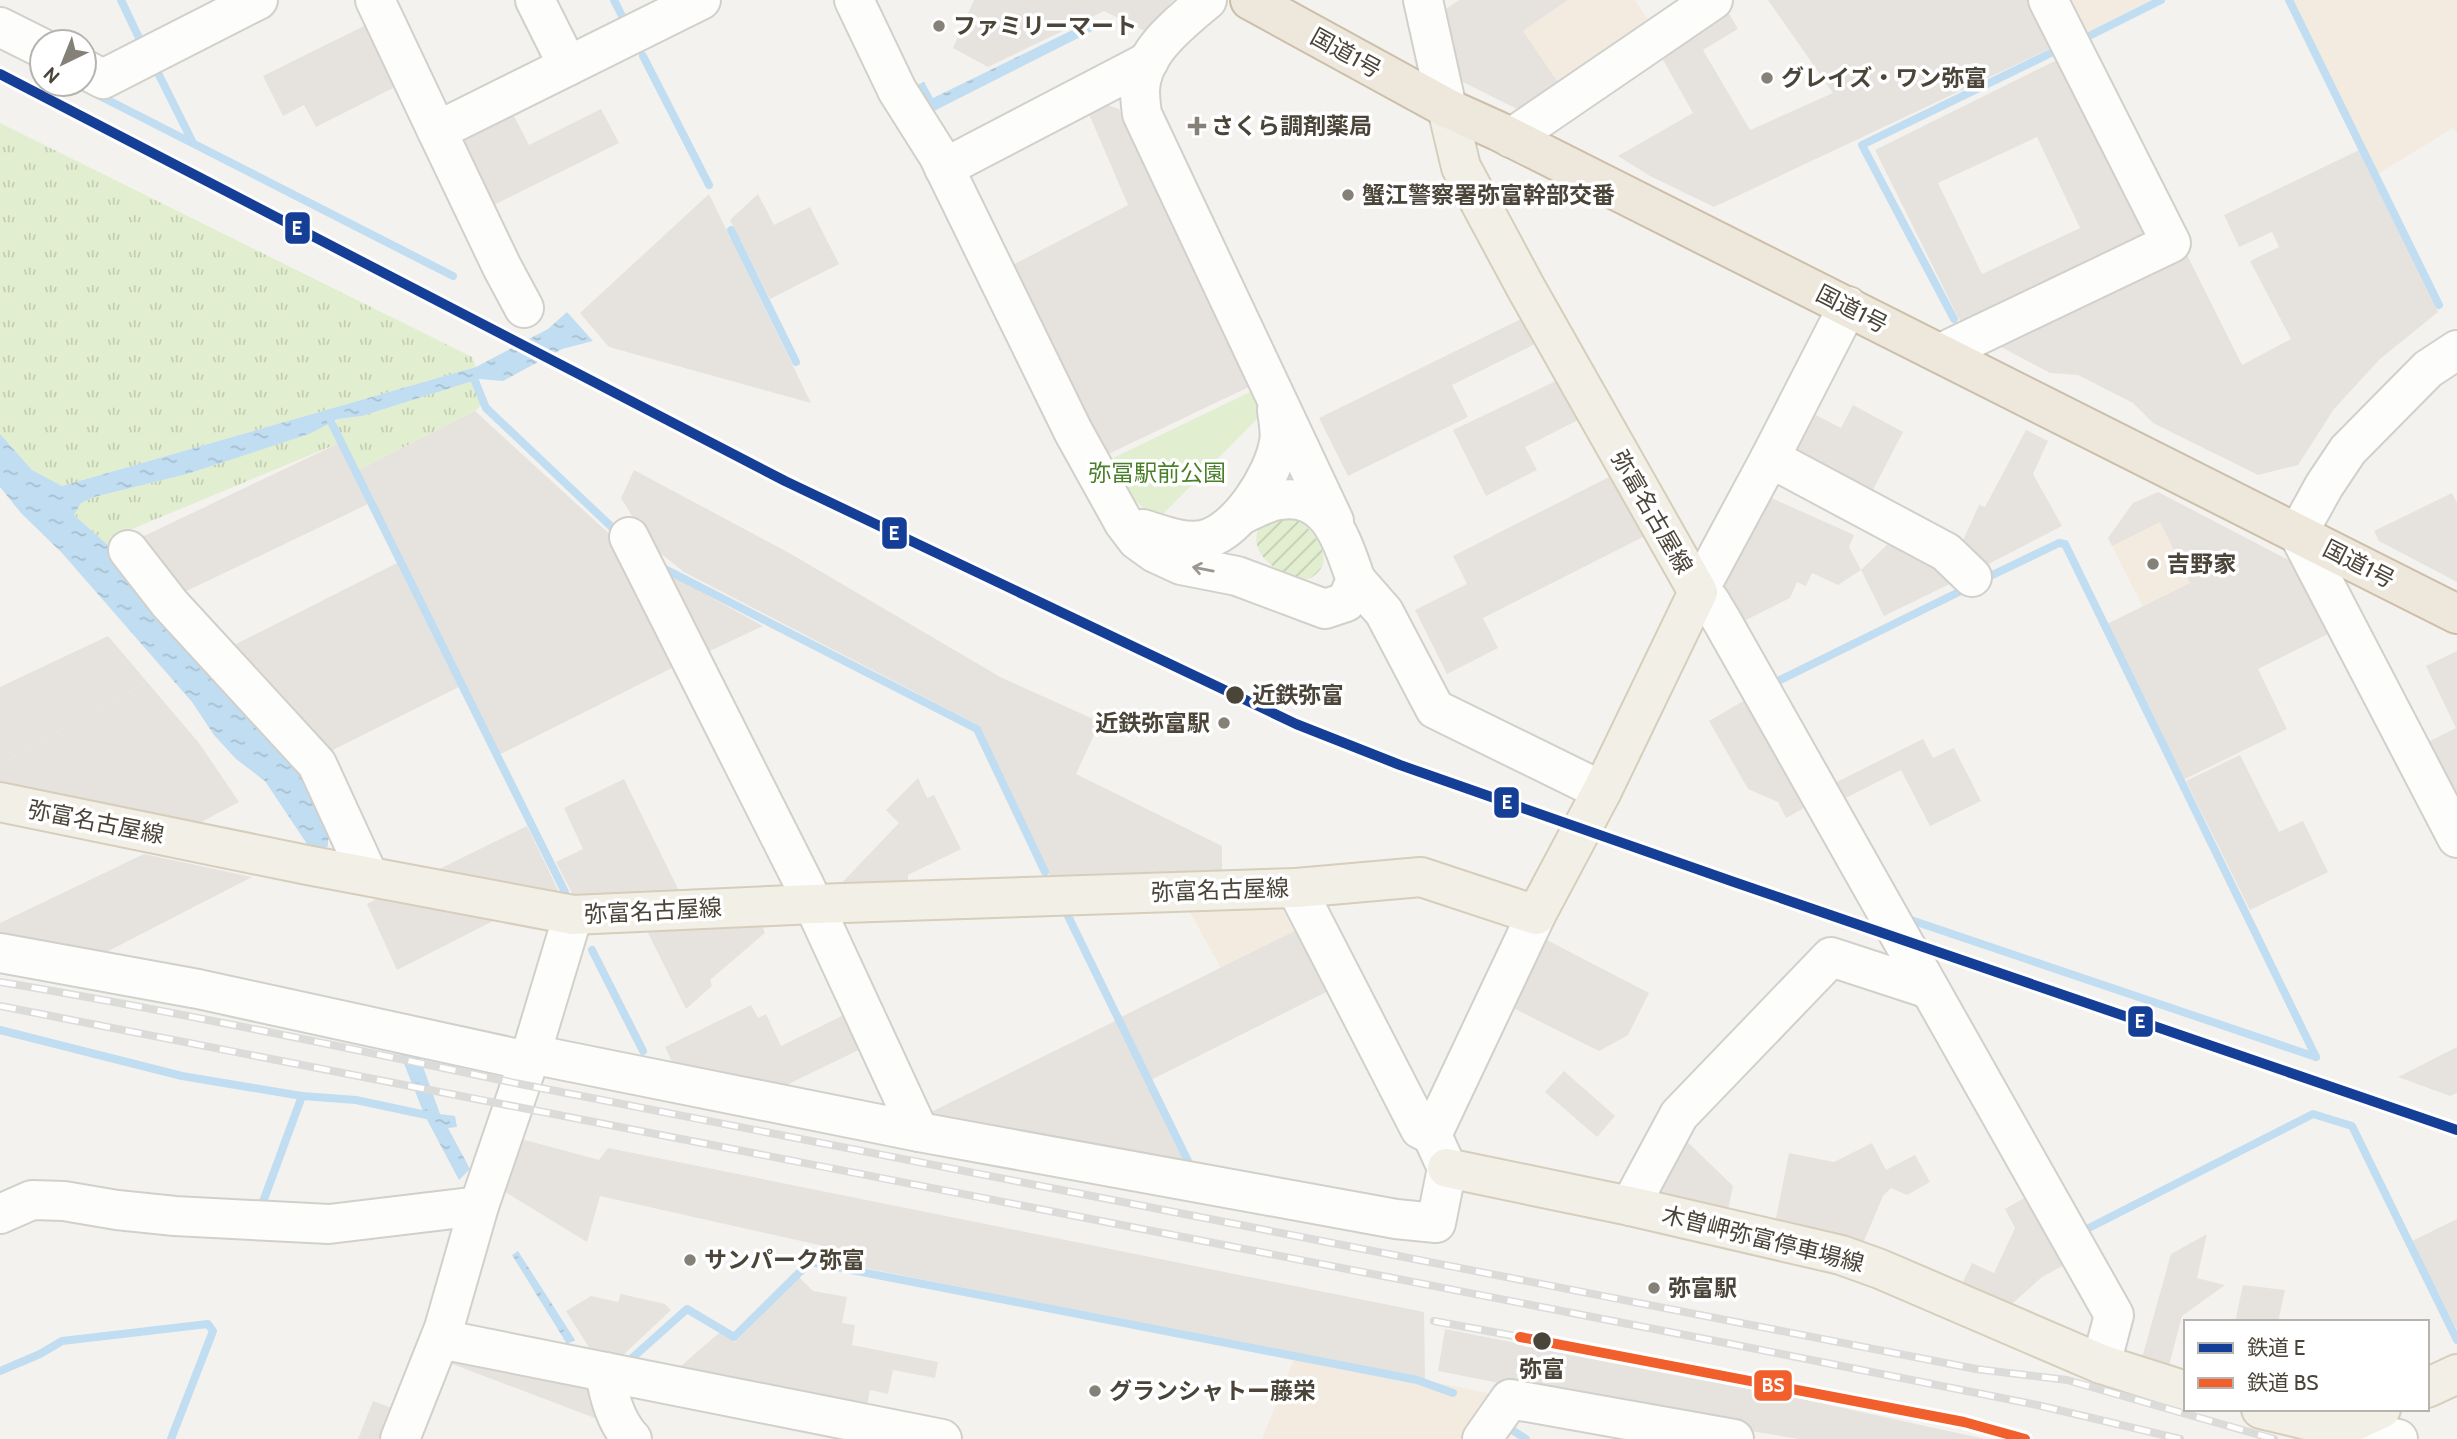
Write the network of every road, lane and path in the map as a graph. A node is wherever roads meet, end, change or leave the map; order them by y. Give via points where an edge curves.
1 (258, 0) edge
2 (375, 0) edge
3 (535, 0) edge
4 (701, 0) edge
5 (854, 0) edge
6 (1207, 0) edge
7 (1250, 0) edge
8 (1423, 0) edge
9 (1713, 0) edge
10 (2048, 0) edge
11 (0, 27) edge
12 (28, 41) edge
13 (1150, 61) junction
14 (568, 66) junction
15 (98, 76) edge
16 (1447, 108) junction
17 (437, 131) junction
18 (1511, 138) junction
19 (944, 168) junction
20 (1847, 306) junction
21 (524, 308) dead end
22 (2457, 350) edge
23 (1941, 354) junction
24 (1276, 397) junction
25 (1770, 458) junction
26 (1242, 515) junction
27 (1124, 523) junction
28 (1336, 527) junction
29 (2298, 533) junction
30 (629, 537) dead end
31 (128, 550) dead end
32 (1972, 577) dead end
33 (1356, 580) junction
34 (1266, 587) junction
35 (1698, 592) junction
36 (2457, 614) edge
37 (1602, 791) junction
38 (0, 802) edge
39 (2457, 838) edge
40 (368, 875) junction
41 (1296, 888) junction
42 (814, 904) junction
43 (573, 915) junction
44 (1536, 915) junction
45 (0, 953) edge
46 (1929, 989) junction
47 (529, 1057) junction
48 (919, 1132) junction
49 (1440, 1152) junction
50 (479, 1206) junction
51 (1630, 1206) junction
52 (0, 1214) edge
53 (440, 1339) junction
54 (2101, 1364) junction
55 (605, 1372) junction
56 (2457, 1374) edge
57 (2429, 1387) edge
58 (2184, 1390) edge
59 (2267, 1411) edge
60 (2377, 1411) edge
61 (2337, 1434) edge
62 (400, 1439) edge
63 (632, 1439) edge
64 (942, 1439) edge
65 (1482, 1439) edge
66 (1734, 1439) edge
67 (2398, 1439) edge

1 - 15 street via 103,79
2 - 17 street
3 - 14 street
4 - 14 street
5 - 19 street via 897,90
6 - 13 street via 1165,37
7 - 16 highway, 国道1号
8 - 16 street
9 - 18 street
10 - 23 street via 2171,243
11 - 12 street
13 - 19 street
13 - 24 street via 1142,77 1142,114
14 - 17 street
16 - 18 highway, 国道1号
16 - 35 main road, 弥富名古屋線 via 1461,167
17 - 21 street
18 - 20 highway, 国道1号
19 - 27 street via 1073,431
20 - 23 highway, 国道1号
20 - 25 street
22 - 29 street via 2428,369 2348,450
23 - 29 highway, 国道1号
24 - 26 street via 1280,439 1275,460
24 - 28 street
25 - 32 street via 1946,552
25 - 35 street
26 - 27 street via 1222,532 1203,540 1180,540
26 - 28 street via 1279,500 1302,500
26 - 34 street via 1237,544 1241,557
34 -> 27 street via 1181,565 1154,553
28 - 33 street
29 - 36 highway, 国道1号
29 - 39 street
30 - 42 street
31 - 40 street via 170,604 317,764
33 - 34 street via 1346,602 1325,609
33 - 37 street via 1384,612 1435,709
35 - 37 main road, 弥富名古屋線
35 - 46 street via 1710,601
37 - 44 main road, 弥富名古屋線
38 - 40 main road, 弥富名古屋線
40 - 43 main road, 弥富名古屋線
41 - 42 main road, 弥富名古屋線
41 - 44 main road, 弥富名古屋線 via 1421,877
41 - 49 street via 1420,1129
42 - 43 main road, 弥富名古屋線
42 - 48 street
43 - 47 street
44 - 49 street
45 - 47 street
46 - 51 street via 1831,957 1679,1115
46 - 54 street via 2115,1315
47 - 48 street
47 - 50 street
48 - 49 street via 1436,1223
49 - 51 main road, 木曽岬弥富停車場線
50 - 52 street via 329,1224 175,1216 32,1200
50 - 53 street
51 - 54 main road, 木曽岬弥富停車場線 via 1842,1255
53 - 55 street
53 - 62 street
54 - 58 main road, 木曽岬弥富停車場線
55 - 63 street via 625,1433
55 - 64 street
56 - 57 main road
59 - 61 main road
60 - 61 main road
61 - 67 street
65 - 66 street via 1510,1399

